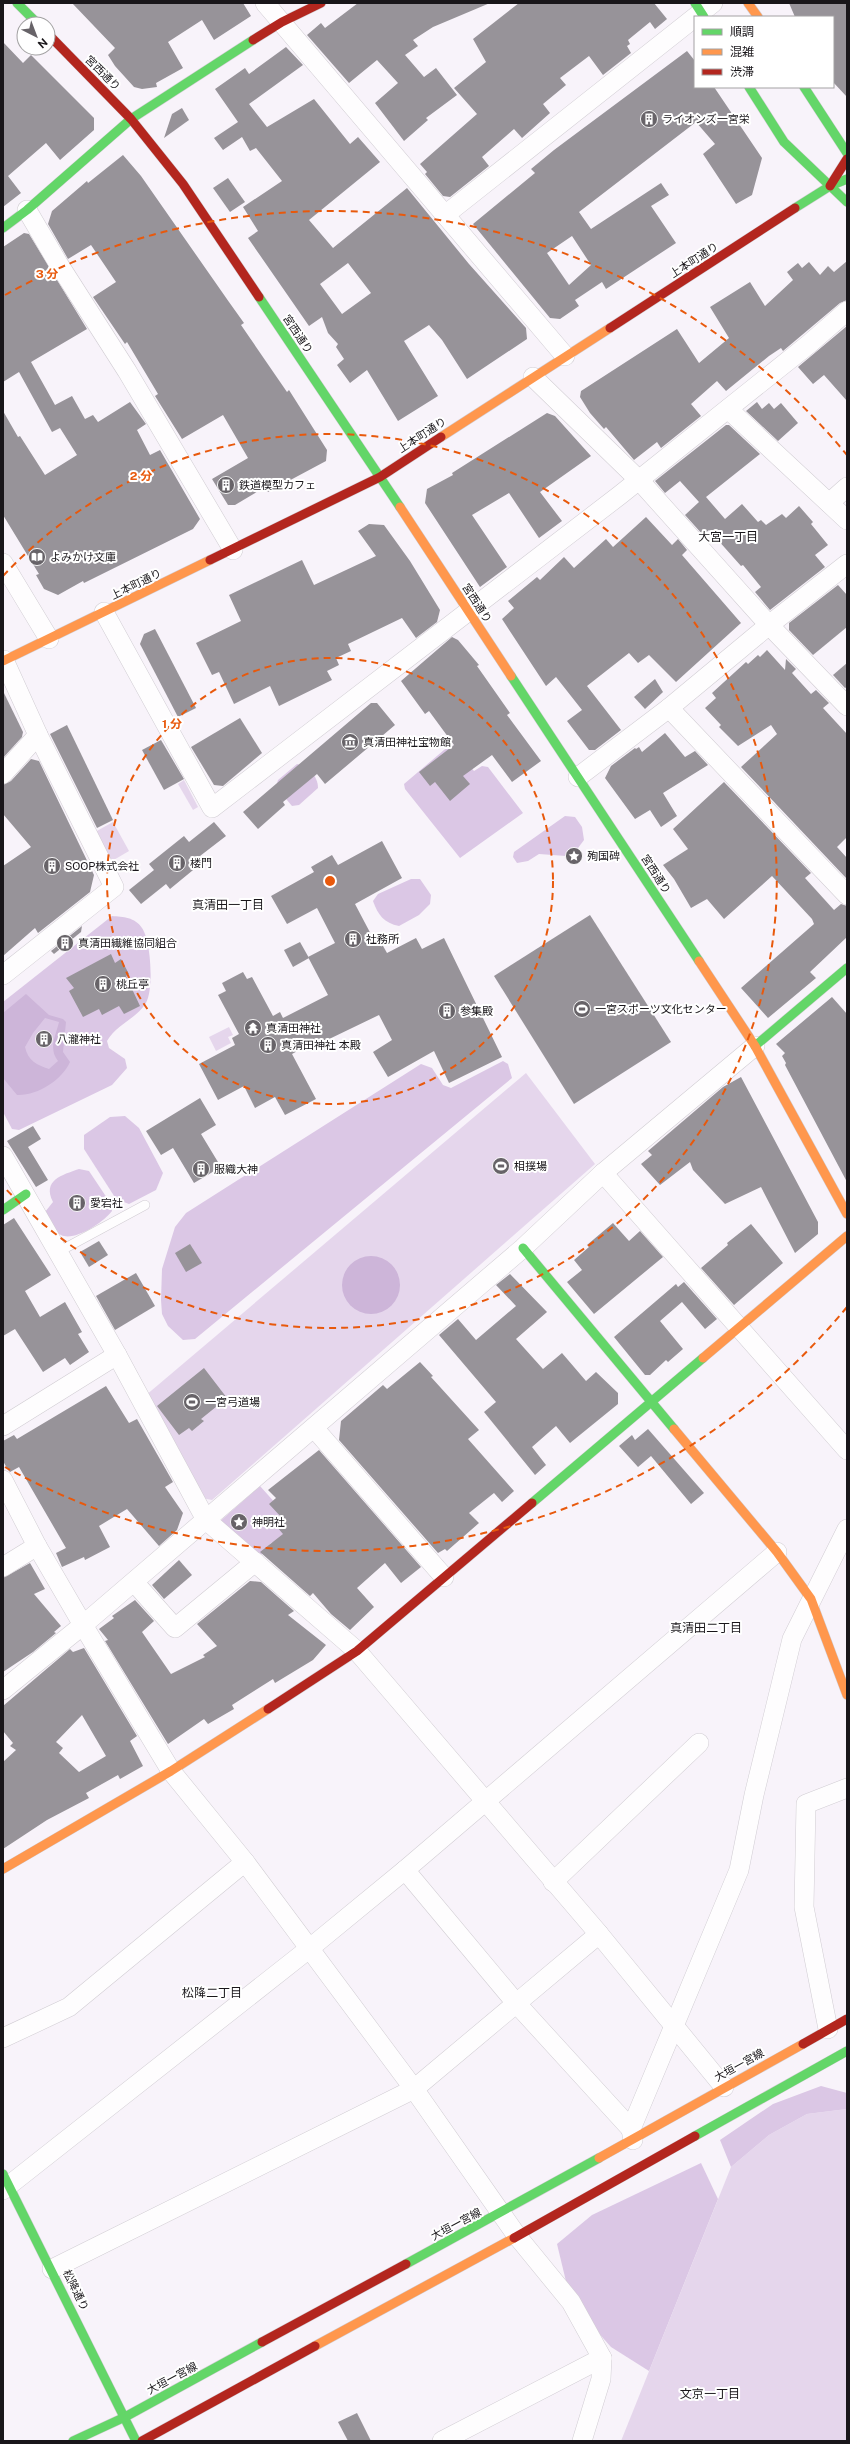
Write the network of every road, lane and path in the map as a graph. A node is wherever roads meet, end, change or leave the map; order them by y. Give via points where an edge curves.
1 (17, 3) edge
2 (265, 3) edge
3 (321, 3) edge
4 (748, 3) edge
5 (703, 9) edge
6 (30, 16) edge
7 (694, 16) edge
8 (694, 16) edge
9 (757, 16) edge
10 (282, 22) junction
11 (56, 42) edge
12 (750, 88) edge
13 (805, 88) edge
14 (131, 119) junction
15 (847, 153) edge
16 (847, 159) edge
17 (847, 179) edge
18 (830, 186) junction
19 (847, 202) edge
20 (27, 210) junction
21 (446, 215) junction
22 (3, 228) edge
23 (847, 311) edge
24 (566, 356) junction
25 (533, 377) junction
26 (728, 409) junction
27 (380, 477) junction
28 (639, 480) junction
29 (847, 487) edge
30 (829, 503) junction
31 (847, 520) edge
32 (233, 550) junction
33 (3, 563) edge
34 (847, 564) edge
35 (468, 611) junction
36 (104, 612) junction
37 (769, 625) junction
38 (49, 639) junction
39 (4, 660) edge
40 (847, 706) edge
41 (669, 708) junction
42 (38, 735) junction
43 (3, 774) edge
44 (578, 777) junction
45 (847, 895) edge
46 (847, 968) edge
47 (3, 975) edge
48 (755, 1046) junction
49 (3, 1156) edge
50 (603, 1173) junction
51 (26, 1194) junction
52 (145, 1206) dead end
53 (3, 1210) edge
54 (847, 1214) edge
55 (847, 1236) edge
56 (523, 1248) junction
57 (58, 1252) junction
58 (739, 1327) junction
59 (117, 1355) junction
60 (651, 1401) junction
61 (3, 1426) edge
62 (314, 1428) junction
63 (847, 1450) edge
64 (3, 1480) edge
65 (206, 1520) junction
66 (847, 1529) edge
67 (37, 1546) junction
68 (778, 1552) junction
69 (255, 1562) junction
70 (3, 1567) edge
71 (444, 1577) junction
72 (134, 1582) junction
73 (811, 1598) junction
74 (83, 1625) junction
75 (357, 1651) junction
76 (3, 1690) edge
77 (847, 1695) edge
78 (699, 1743) dead end
79 (171, 1771) junction
80 (847, 1788) edge
81 (484, 1801) junction
82 (245, 1862) junction
83 (3, 1869) edge
84 (405, 1870) junction
85 (553, 1882) junction
86 (599, 1934) junction
87 (310, 1948) junction
88 (516, 2003) junction
89 (847, 2019) edge
90 (676, 2026) junction
91 (828, 2030) junction
92 (3, 2038) edge
93 (847, 2051) edge
94 (724, 2087) junction
95 (414, 2089) junction
96 (632, 2134) junction
97 (5, 2183) edge
98 (501, 2213) junction
99 (517, 2236) junction
100 (52, 2269) junction
101 (602, 2358) junction
102 (125, 2417) junction
103 (73, 2441) edge
104 (136, 2441) edge
105 (142, 2441) edge
106 (442, 2441) edge
107 (582, 2441) edge

1 - 6 main road
2 - 10 street
3 - 10 main road
4 - 9 main road
5 - 7 street
8 - 21 street
10 - 14 main road
10 - 21 street
11 - 14 main road, 宮西通り
12 - 18 main road via 784,142
13 - 15 main road
14 - 20 main road
14 - 27 main road, 宮西通り via 183,184
16 - 18 main road
17 - 18 main road
18 - 19 main road
18 - 24 main road, 上本町通り
20 - 22 main road
20 - 32 street via 127,371
21 - 24 street
23 - 26 street
24 - 25 main road, 上本町通り
25 - 27 main road, 上本町通り
25 - 28 street
26 - 28 street
26 - 30 street
27 - 32 main road, 上本町通り
27 - 35 main road, 宮西通り
28 - 35 street
28 - 37 street
29 - 30 street
30 - 31 street
32 - 36 main road, 上本町通り
33 - 38 street
34 - 37 street
35 - 36 street via 212,808
35 - 44 main road, 宮西通り
36 - 38 main road, 上本町通り
37 - 40 street
37 - 41 street
38 - 39 main road, 上本町通り
39 - 42 street
41 - 44 street
41 - 45 street
42 - 43 street
42 - 47 street via 114,887
44 - 48 main road, 宮西通り
46 - 48 main road
48 - 50 street
48 - 54 main road, 宮西通り
49 - 51 street
50 - 56 street
50 - 58 street
51 - 53 main road
51 - 57 street
52 - 57 lane
55 - 58 main road
56 - 60 main road
56 - 62 street
57 - 59 street
58 - 60 main road
58 - 63 street
59 - 61 street
59 - 65 street
60 - 68 main road
60 - 71 main road
62 - 65 street
62 - 71 street
64 - 67 street
65 - 69 street
65 - 72 street
66 - 73 street
67 - 70 street
67 - 74 street
68 - 73 main road
68 - 81 street
69 - 72 street via 176,1628
69 - 75 street
71 - 75 main road
72 - 74 street
73 - 77 main road
73 - 90 street via 792,1639 754,1795 739,1870
74 - 76 street
74 - 79 street
75 - 79 main road
75 - 81 street
78 - 85 street
79 - 82 street
79 - 83 main road
80 - 91 street via 806,1804 804,1907
81 - 84 street
81 - 85 street
82 - 87 street
82 - 92 street via 69,2007
84 - 87 street
84 - 88 street
85 - 86 street
86 - 88 street
86 - 90 street
87 - 95 street
87 - 97 street
88 - 95 street
88 - 96 street
89 - 91 main road, 大垣一宮線
90 - 94 street
90 - 96 street
91 - 94 main road, 大垣一宮線
93 - 99 main road
94 - 96 main road, 大垣一宮線
95 - 98 street
95 - 100 street
96 - 98 main road, 大垣一宮線
97 - 100 main road, 松降通り
98 - 99 street
98 - 102 main road, 大垣一宮線
99 - 101 street via 571,2302
99 - 105 main road
100 - 102 main road, 松降通り
101 - 106 street
101 - 107 street via 601,2379
102 - 103 main road, 大垣一宮線
102 - 104 main road, 松降通り

